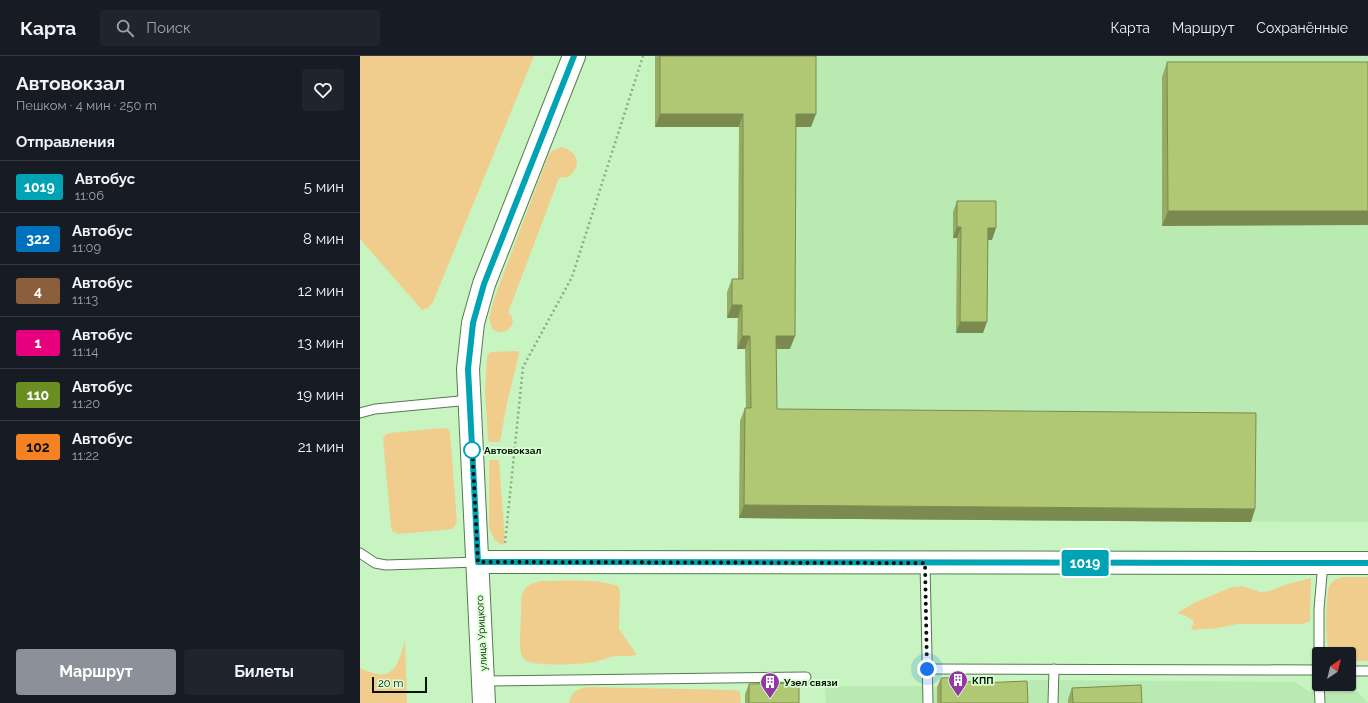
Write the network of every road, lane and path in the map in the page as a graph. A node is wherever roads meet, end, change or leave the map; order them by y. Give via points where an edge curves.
1 (574, 56) edge
2 (643, 56) edge
3 (470, 400) junction
4 (360, 413) edge
5 (360, 553) edge
6 (478, 562) junction
7 (503, 563) junction
8 (925, 563) junction
9 (1323, 563) junction
10 (1368, 563) edge
11 (1319, 647) edge
12 (927, 669) junction
13 (1054, 669) junction
14 (1312, 670) edge
15 (1356, 671) edge
16 (1368, 671) edge
17 (806, 677) dead end
18 (483, 681) junction
19 (1319, 691) edge
20 (484, 703) edge
21 (928, 703) edge
22 (1053, 703) edge
23 (1320, 703) edge

1 - 3 main road, улица Урицкого via 482,290 470,341
2 - 7 path via 572,277 523,367
3 - 4 lane via 375,409
3 - 6 main road, улица Урицкого
5 - 6 lane via 375,563 386,565
6 - 7 main road
6 - 18 main road, улица Урицкого
7 - 8 main road
8 - 9 main road
8 - 12 lane
9 - 10 main road
9 - 11 lane
12 - 13 lane
12 - 21 lane
13 - 14 lane
13 - 22 lane
15 - 16 lane
17 - 18 lane
18 - 20 main road, улица Урицкого
19 - 23 lane

